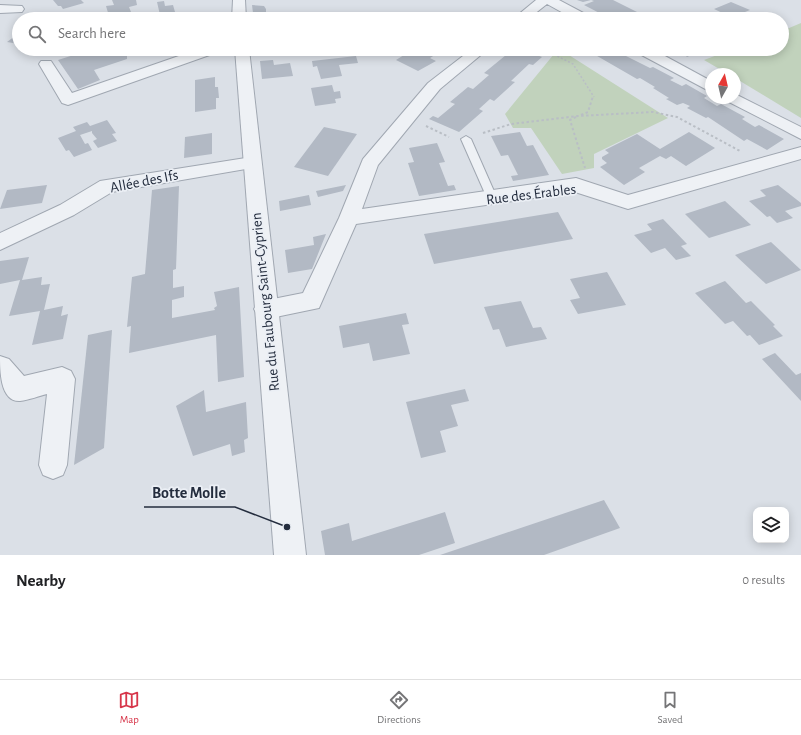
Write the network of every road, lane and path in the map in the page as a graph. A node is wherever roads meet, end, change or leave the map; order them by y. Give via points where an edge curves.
1 (238, 0) edge
2 (544, 0) edge
3 (549, 0) edge
4 (0, 9) edge
5 (17, 9) dead end
6 (239, 12) edge
7 (529, 12) edge
8 (571, 12) edge
9 (193, 56) edge
10 (243, 56) edge
11 (473, 56) edge
12 (557, 56) edge
13 (654, 56) edge
14 (46, 64) dead end
15 (705, 83) edge
16 (741, 102) edge
17 (578, 116) junction
18 (408, 117) junction
19 (801, 134) edge
20 (466, 139) junction
21 (801, 153) edge
22 (252, 162) junction
23 (764, 164) junction
24 (576, 185) junction
25 (492, 198) junction
26 (350, 218) junction
27 (0, 242) edge
28 (266, 309) junction
29 (0, 367) edge
30 (53, 465) dead end
31 (290, 555) edge

1 - 6 street
2 - 7 street
3 - 8 street
4 - 5 street
9 - 14 street via 68,100
10 - 22 street, Rue du Faubourg Saint-Cyprien
11 - 18 street via 434,86
12 - 17 path via 573,64 594,97 588,112
13 - 15 street
16 - 19 street
17 - 20 path via 511,124
17 - 23 path via 653,112 677,117
17 - 24 path via 570,120 587,174
18 - 20 path via 450,138
18 - 26 street via 370,163
20 - 25 lane
21 - 23 street, Rue des Érables
22 - 27 street, Allée des Ifs via 107,186 67,210
22 - 28 street, Rue du Faubourg Saint-Cyprien
23 - 24 street, Rue des Érables via 628,202
24 - 25 street, Rue des Érables
25 - 26 street, Rue des Érables
26 - 28 street via 311,301
28 - 31 street, Rue du Faubourg Saint-Cyprien
29 - 30 street via 19,389 62,379

